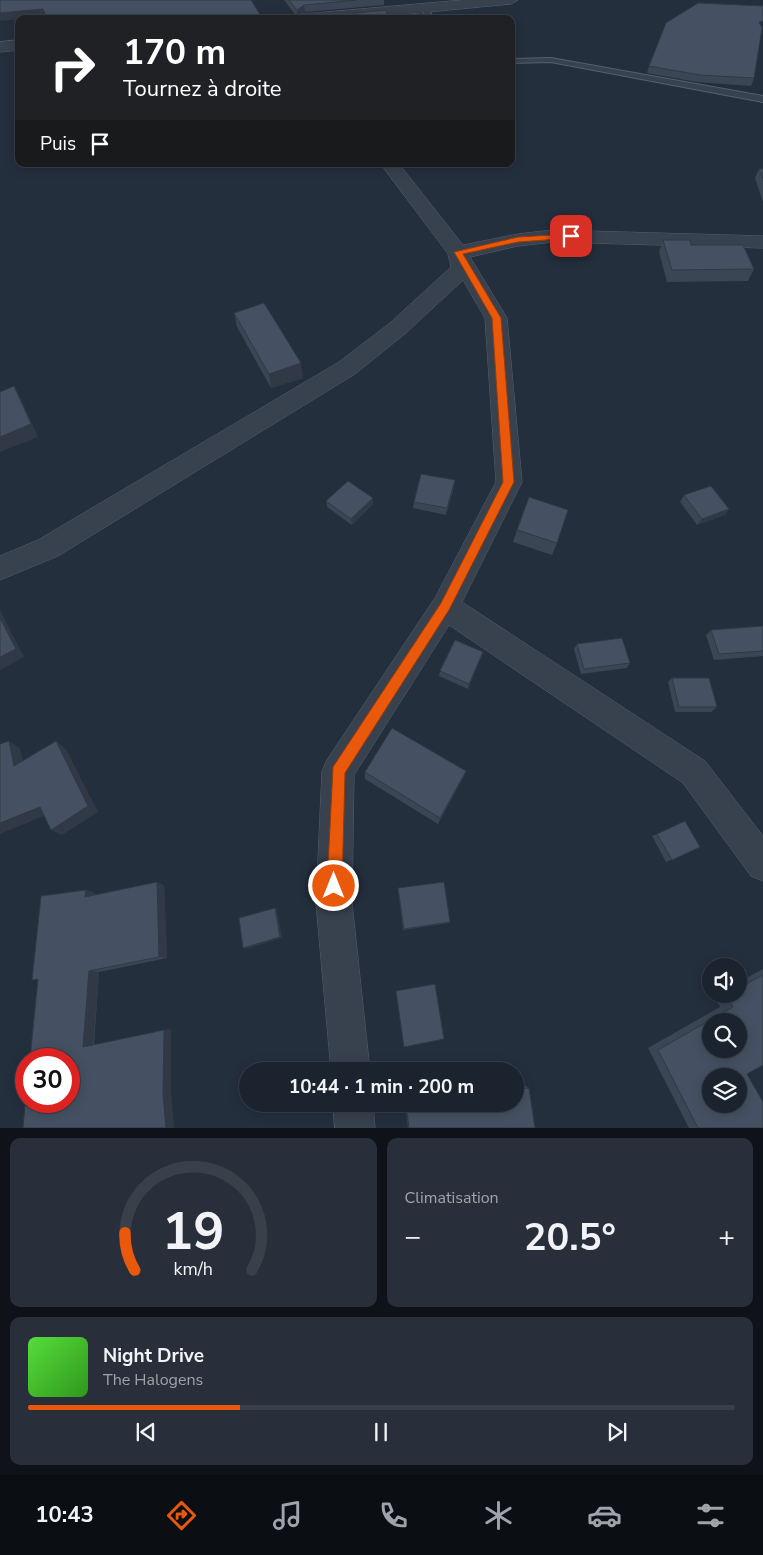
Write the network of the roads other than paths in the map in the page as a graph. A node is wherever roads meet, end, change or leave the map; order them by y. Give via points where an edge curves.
1 (511, 0) edge
2 (425, 9) edge
3 (353, 15) edge
4 (15, 45) edge
5 (0, 47) edge
6 (515, 61) edge
7 (763, 99) edge
8 (392, 167) edge
9 (763, 242) edge
10 (458, 252) junction
11 (0, 568) edge
12 (445, 607) junction
13 (763, 864) edge
14 (349, 1062) edge
15 (354, 1112) edge
16 (355, 1128) edge

1 - 2 street
2 - 3 street
4 - 5 street
6 - 7 lane via 551,60
8 - 10 street
9 - 10 street via 553,236
10 - 11 street via 462,269 398,328 347,368 48,548
10 - 12 street via 496,318 509,482
12 - 13 street via 694,772
12 - 14 street via 338,772 334,903
15 - 16 street

